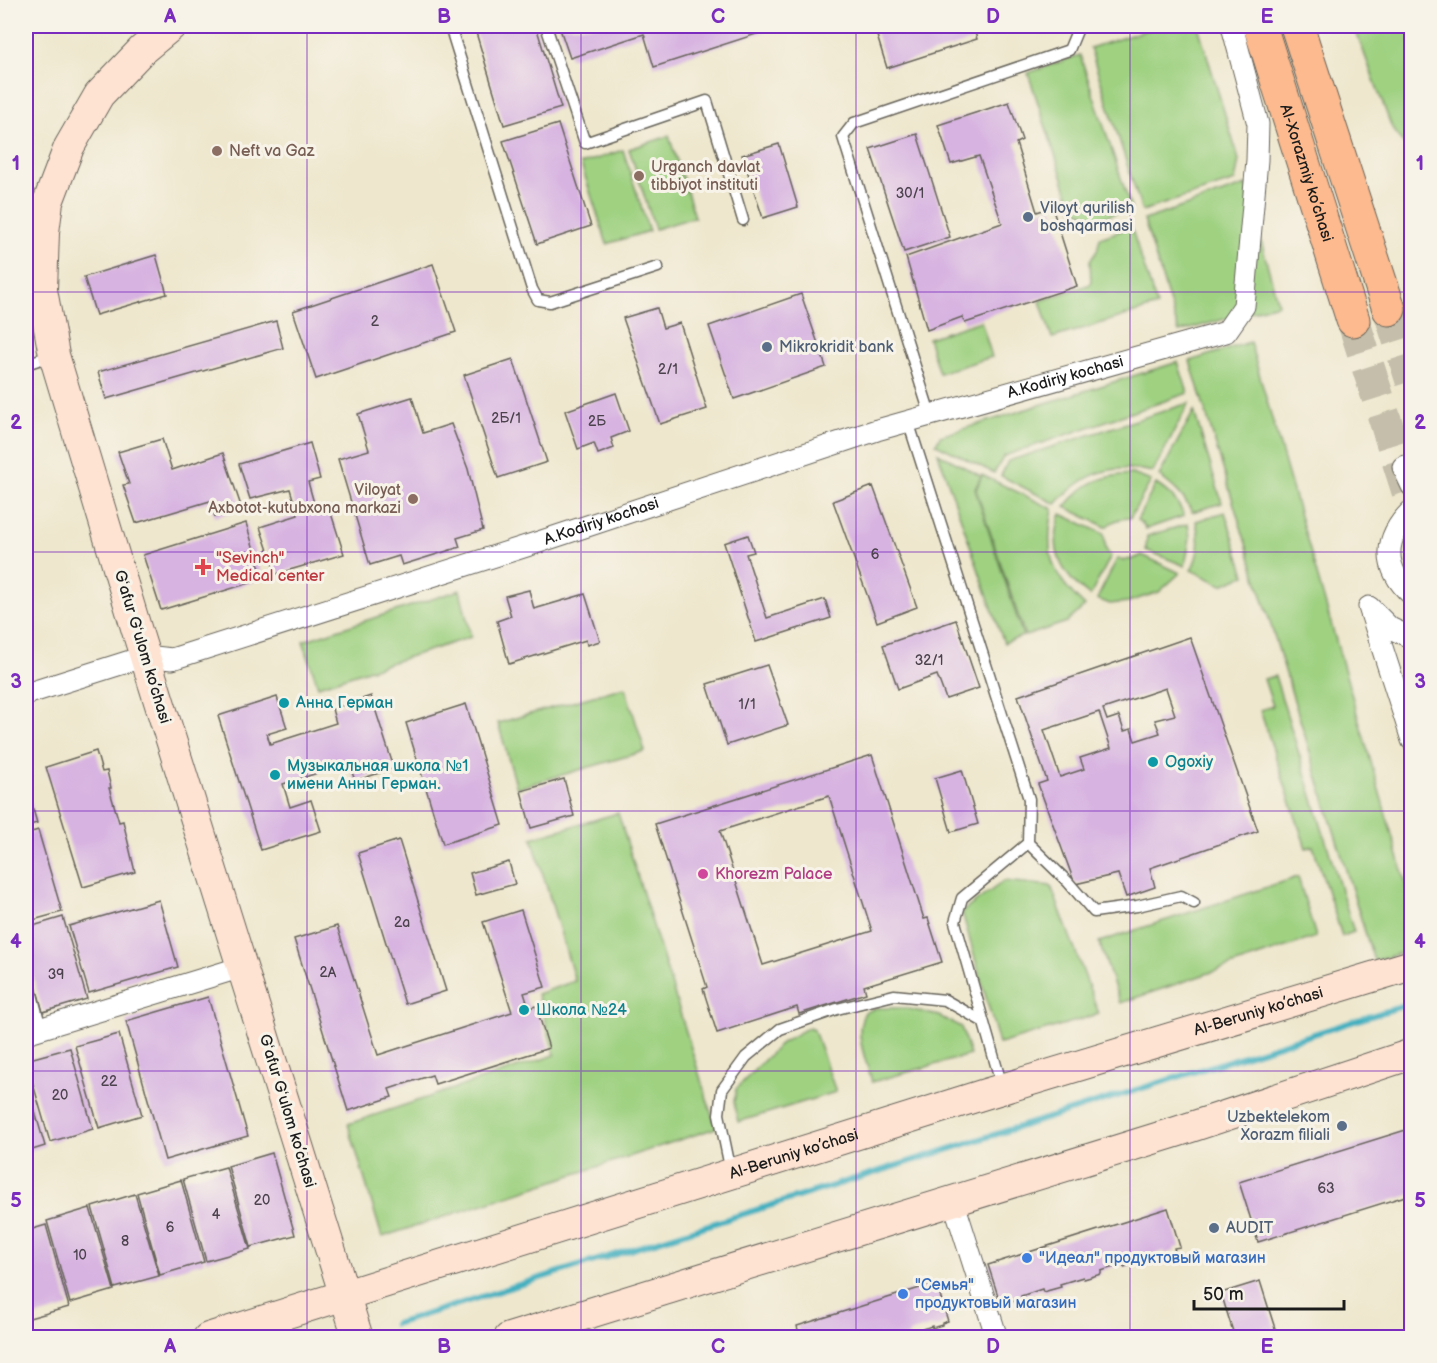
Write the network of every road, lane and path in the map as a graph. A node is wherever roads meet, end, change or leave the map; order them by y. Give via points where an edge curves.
1 (171, 26) edge
2 (450, 26) edge
3 (546, 26) edge
4 (1079, 26) edge
5 (1232, 26) edge
6 (1260, 26) edge
7 (1297, 26) edge
8 (26, 201) edge
9 (743, 220) dead end
10 (44, 232) junction
11 (658, 267) dead end
12 (1389, 309) tunnel mouth
13 (1353, 320) tunnel mouth
14 (54, 355) junction
15 (26, 364) edge
16 (930, 414) junction
17 (908, 421) junction
18 (1412, 464) edge
19 (1412, 486) edge
20 (1412, 510) edge
21 (1412, 595) edge
22 (1412, 638) edge
23 (146, 656) junction
24 (26, 694) edge
25 (1412, 740) edge
26 (1028, 843) junction
27 (1194, 903) dead end
28 (1412, 965) edge
29 (242, 967) junction
30 (26, 972) edge
31 (982, 1021) junction
32 (33, 1030) edge
33 (1408, 1055) edge
34 (1003, 1089) junction
35 (732, 1174) junction
36 (953, 1200) junction
37 (345, 1295) junction
38 (208, 1338) edge
39 (358, 1338) edge
40 (509, 1338) edge
41 (998, 1338) edge

1 - 10 main road, Gʻafur Gʻulom ko’chasi via 99,95 69,147 48,202
2 - 11 lane via 538,300 550,302
3 - 9 lane via 585,143 707,101
4 - 16 lane via 1069,50 854,123 843,137
5 - 16 street, A.Kodiriy kochasi via 1258,124 1244,306 1226,332
6 - 13 main road, Al-Xorazmiy ko’chasi
7 - 12 main road
8 - 10 street
10 - 14 main road, Gʻafur Gʻulom ko’chasi via 42,290
14 - 15 lane
14 - 23 main road, Gʻafur Gʻulom ko’chasi
16 - 17 street, A.Kodiriy kochasi
17 - 23 street, A.Kodiriy kochasi via 172,659
17 - 26 lane via 1029,799
18 - 19 street via 1404,466
20 - 21 street via 1400,521 1389,553 1400,585
22 - 25 street via 1390,628 1369,607
23 - 24 street, A.Kodiriy kochasi
23 - 29 main road, Gʻafur Gʻulom ko’chasi
26 - 27 lane via 1094,912 1180,896
26 - 31 lane via 962,898 955,922
28 - 34 main road, Al-Beruniy ko’chasi
29 - 32 street
29 - 37 main road, Gʻafur Gʻulom ko’chasi
30 - 32 lane
31 - 34 lane
31 - 35 lane via 945,1000 894,995 780,1029 746,1057 722,1090 719,1114
33 - 36 main road
34 - 35 main road, Al-Beruniy ko’chasi
35 - 37 main road, Al-Beruniy ko’chasi
36 - 40 main road
36 - 41 street
37 - 38 main road, Al-Beruniy ko’chasi
37 - 39 main road, Gʻafur Gʻulom ko’chasi

